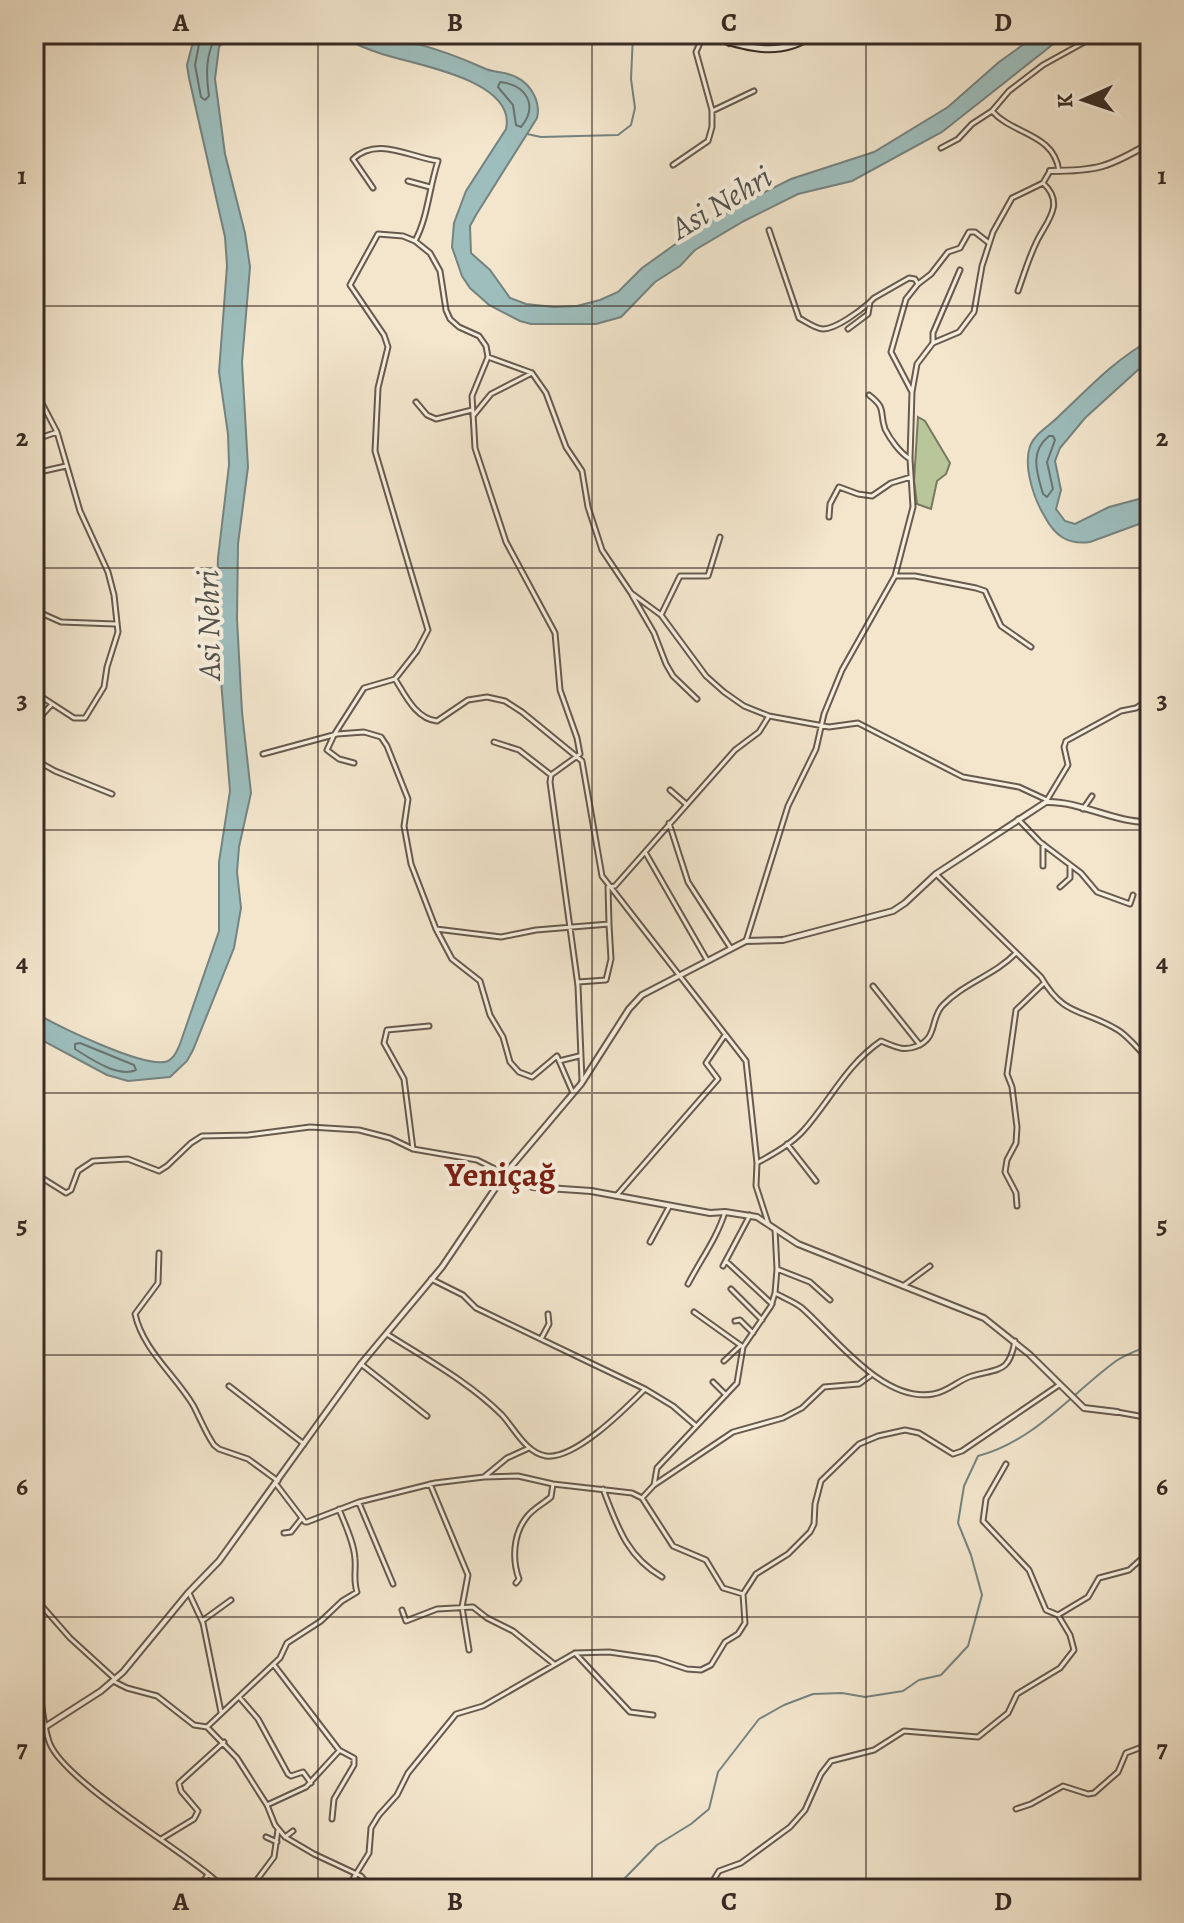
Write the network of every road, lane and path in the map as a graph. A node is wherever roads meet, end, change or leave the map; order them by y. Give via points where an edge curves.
1 (704, 34) edge
2 (733, 34) edge
3 (813, 34) edge
4 (1099, 34) edge
5 (729, 43) junction
6 (754, 91) dead end
7 (712, 111) junction
8 (992, 111) junction
9 (1150, 143) edge
10 (941, 148) dead end
11 (673, 165) dead end
12 (1050, 171) joint
13 (1059, 171) junction
14 (408, 181) dead end
15 (1043, 183) junction
16 (430, 187) junction
17 (373, 188) dead end
18 (769, 230) dead end
19 (415, 241) junction
20 (989, 243) junction
21 (960, 270) dead end
22 (918, 284) junction
23 (1018, 291) dead end
24 (870, 302) junction
25 (848, 329) dead end
26 (933, 343) junction
27 (488, 357) junction
28 (532, 373) junction
29 (34, 388) edge
30 (912, 392) junction
31 (869, 395) dead end
32 (416, 402) dead end
33 (472, 410) junction
34 (473, 416) junction
35 (57, 432) junction
36 (34, 440) edge
37 (910, 459) junction
38 (66, 466) junction
39 (35, 473) edge
40 (911, 477) junction
41 (829, 517) dead end
42 (720, 537) dead end
43 (34, 560) edge
44 (34, 567) edge
45 (108, 572) junction
46 (101, 574) dead end
47 (895, 576) junction
48 (631, 593) junction
49 (34, 610) edge
50 (661, 615) junction
51 (117, 624) junction
52 (1031, 647) dead end
53 (395, 679) junction
54 (35, 693) edge
55 (697, 699) dead end
56 (1150, 699) edge
57 (52, 704) junction
58 (769, 716) junction
59 (34, 724) edge
60 (821, 725) junction
61 (334, 735) junction
62 (494, 742) dead end
63 (263, 754) dead end
64 (576, 757) junction
65 (37, 761) dead end
66 (354, 763) dead end
67 (551, 775) junction
68 (670, 790) dead end
69 (112, 794) dead end
70 (1092, 796) dead end
71 (1047, 801) junction
72 (686, 804) junction
73 (1083, 809) junction
74 (1018, 819) junction
75 (1150, 822) edge
76 (669, 823) junction
77 (1043, 844) junction
78 (645, 851) junction
79 (1043, 866) dead end
80 (1070, 866) junction
81 (936, 874) junction
82 (608, 887) junction
83 (1060, 887) dead end
84 (1133, 895) dead end
85 (609, 924) junction
86 (572, 928) junction
87 (436, 929) junction
88 (746, 941) junction
89 (730, 947) junction
90 (1016, 953) junction
91 (707, 960) junction
92 (679, 976) junction
93 (578, 982) junction
94 (1044, 983) junction
95 (873, 986) dead end
96 (429, 1026) dead end
97 (725, 1035) junction
98 (920, 1045) junction
99 (581, 1055) junction
100 (1150, 1056) edge
101 (559, 1061) junction
102 (582, 1080) junction
103 (573, 1093) junction
104 (787, 1144) junction
105 (413, 1149) junction
106 (757, 1163) junction
107 (34, 1173) edge
108 (505, 1174) junction
109 (816, 1181) dead end
110 (616, 1196) junction
111 (670, 1206) junction
112 (1017, 1206) dead end
113 (725, 1212) junction
114 (750, 1215) junction
115 (768, 1223) junction
116 (775, 1229) junction
117 (650, 1242) dead end
118 (159, 1253) dead end
119 (930, 1266) dead end
120 (777, 1269) junction
121 (431, 1279) junction
122 (688, 1284) dead end
123 (903, 1286) junction
124 (731, 1289) dead end
125 (775, 1293) junction
126 (830, 1300) dead end
127 (772, 1304) junction
128 (694, 1312) dead end
129 (548, 1314) dead end
130 (762, 1320) junction
131 (735, 1321) dead end
132 (386, 1333) junction
133 (753, 1333) junction
134 (541, 1339) junction
135 (1015, 1341) junction
136 (741, 1346) junction
137 (724, 1361) dead end
138 (361, 1364) junction
139 (871, 1375) junction
140 (713, 1382) dead end
141 (1059, 1385) junction
142 (229, 1386) dead end
143 (645, 1389) junction
144 (726, 1395) junction
145 (1117, 1412) joint
146 (427, 1416) dead end
147 (1150, 1418) edge
148 (695, 1425) junction
149 (304, 1444) junction
150 (529, 1448) junction
151 (1006, 1464) dead end
152 (484, 1477) junction
153 (277, 1483) junction
154 (430, 1484) junction
155 (553, 1484) junction
156 (654, 1485) junction
157 (603, 1489) junction
158 (642, 1498) junction
159 (359, 1502) junction
160 (339, 1509) junction
161 (302, 1518) junction
162 (284, 1533) dead end
163 (1150, 1551) edge
164 (662, 1577) dead end
165 (516, 1583) dead end
166 (393, 1584) dead end
167 (188, 1593) junction
168 (743, 1594) junction
169 (34, 1597) edge
170 (231, 1600) dead end
171 (462, 1607) junction
172 (402, 1610) dead end
173 (1058, 1615) junction
174 (202, 1621) junction
175 (469, 1650) dead end
176 (575, 1653) junction
177 (554, 1664) junction
178 (274, 1665) junction
179 (34, 1670) edge
180 (114, 1680) junction
181 (240, 1698) junction
182 (221, 1712) junction
183 (653, 1715) dead end
184 (47, 1727) junction
185 (207, 1727) junction
186 (34, 1734) edge
187 (1150, 1740) edge
188 (224, 1742) junction
189 (339, 1750) junction
190 (311, 1783) junction
191 (267, 1805) junction
192 (1016, 1809) dead end
193 (332, 1819) dead end
194 (278, 1830) junction
195 (293, 1831) dead end
196 (266, 1837) dead end
197 (285, 1837) junction
198 (161, 1839) junction
199 (277, 1842) junction
200 (267, 1853) dead end
201 (275, 1853) junction
202 (208, 1874) junction
203 (356, 1874) junction
204 (708, 1888) edge
205 (193, 1889) edge
206 (226, 1889) edge
207 (250, 1889) edge
208 (349, 1889) edge
209 (372, 1889) edge

1 - 5 main road
1 - 7 street via 696,52
2 - 5 street
3 - 5 main road via 776,49
4 - 8 street via 1043,65
6 - 7 street
7 - 11 street via 708,141
8 - 10 street
8 - 13 street via 1049,147
9 - 13 street via 1112,165
12 - 13 street
12 - 15 street
14 - 16 street
15 - 20 street via 1012,198
15 - 23 street via 1053,199 1051,219
16 - 17 street via 438,161 381,147 361,151 353,159
16 - 19 street
18 - 24 street via 799,318 827,328
19 - 27 street via 436,261 450,319 479,336
19 - 53 street via 378,234 350,285 388,347 378,388 375,451 428,630
20 - 22 street via 969,232 960,248 948,252
20 - 26 street via 974,312 959,332
21 - 26 street
22 - 24 street via 909,278
22 - 30 street via 906,299 891,347
24 - 25 street via 868,314
26 - 30 street via 917,364
27 - 28 street
27 - 33 street via 474,386
28 - 34 street via 491,394
28 - 48 street via 582,471 602,550
29 - 35 street
30 - 37 street
31 - 37 street via 881,405 887,431
32 - 33 street via 436,419
33 - 34 street
34 - 64 street via 475,448 506,542 555,633 560,690 577,738
35 - 36 street
35 - 38 street
37 - 40 street
38 - 39 street
38 - 45 street
40 - 41 street via 872,496 839,487
40 - 47 street via 913,507
42 - 50 street via 708,576 680,576
43 - 44 street via 40,562
45 - 46 street
45 - 51 street
47 - 52 street via 985,591 1001,626
47 - 60 street via 842,670
48 - 50 street
48 - 55 street via 666,664
49 - 51 street via 61,622
50 - 58 street via 706,676 736,701
51 - 57 street via 104,687 85,718 74,718
53 - 61 street via 364,688
53 - 64 street via 424,718 437,721 468,700 505,701
54 - 57 street
56 - 71 street via 1066,741 1068,765
57 - 59 street
58 - 60 street
58 - 72 street
60 - 71 street via 858,723 963,777 1019,787
60 - 88 street via 816,749 788,806
61 - 63 street
61 - 66 street via 327,750
61 - 87 street via 364,732 378,735 387,746 408,799 404,826 411,864
62 - 67 street via 519,750
64 - 67 street
64 - 82 street via 582,761 597,858
65 - 69 street
67 - 86 street
68 - 72 street
70 - 73 street
71 - 73 street
71 - 74 street
72 - 76 street
73 - 75 street
74 - 77 street
74 - 81 street
76 - 78 street
76 - 89 street via 688,882
77 - 79 street
77 - 80 street
78 - 82 street via 615,886
78 - 91 street
80 - 83 street via 1070,878
80 - 84 street via 1097,892 1130,904
81 - 88 street via 893,911 783,940
81 - 90 street
82 - 85 street
82 - 92 street
85 - 86 street
85 - 93 street via 606,980
86 - 87 street via 501,937
86 - 93 street
87 - 101 street via 452,959 480,981 510,1062 519,1072 532,1077 557,1056
88 - 89 street
89 - 91 street
90 - 94 street
90 - 98 street via 949,999 940,1008 932,1035
91 - 92 street
92 - 97 street
92 - 102 street via 642,995
93 - 99 street
94 - 100 street via 1067,1008 1120,1031
94 - 112 street via 1016,1010 1007,1074 1017,1127 1005,1172
95 - 98 street
96 - 105 street via 387,1030 384,1036 404,1079
97 - 106 street via 746,1061
97 - 110 street via 706,1063 718,1079
98 - 104 street via 899,1049 881,1041 870,1049
99 - 101 street
99 - 102 street
101 - 103 street
102 - 103 street
103 - 108 street
104 - 106 street
104 - 109 street
105 - 107 street via 359,1130 288,1128 202,1136 159,1171 128,1159 93,1161 78,1171 66,1193
105 - 108 street via 477,1160
106 - 115 street via 756,1186
108 - 110 street via 533,1187
108 - 121 street
110 - 111 street
111 - 113 street
111 - 117 street
113 - 114 street
113 - 122 street
114 - 115 street
114 - 127 street via 725,1264
115 - 116 street
116 - 120 street
116 - 123 street via 798,1244
118 - 153 street via 158,1283 135,1314 137,1324 214,1445 248,1459
119 - 123 street
120 - 125 street
120 - 126 street via 810,1282
121 - 132 street
121 - 134 street
123 - 135 street via 984,1318
124 - 130 street
125 - 127 street
125 - 139 street via 800,1306
127 - 130 street
128 - 136 street
129 - 134 street
130 - 133 street
131 - 133 street
132 - 138 street
132 - 150 street via 472,1389
133 - 136 street
134 - 143 street
135 - 139 street via 1003,1367 934,1394 905,1391
135 - 141 street
136 - 137 street
136 - 144 street via 737,1383
138 - 146 street
138 - 149 street
139 - 156 street via 859,1384 824,1387 783,1418 733,1432
140 - 144 street
141 - 145 street via 1084,1408
141 - 168 street via 953,1454 905,1430 859,1444 821,1481 810,1532 756,1574
142 - 149 street
143 - 148 street
143 - 150 street via 616,1418 571,1449 547,1456
144 - 148 street
145 - 147 street
148 - 156 street via 657,1468
149 - 153 street
150 - 152 street
151 - 173 street via 986,1499 983,1521 1029,1570 1046,1610
152 - 154 street
152 - 155 street via 518,1476
153 - 161 street
153 - 167 street
154 - 159 street
154 - 171 street via 468,1575
155 - 157 street
155 - 165 street via 551,1497 526,1518 517,1539
156 - 158 street
157 - 158 street
157 - 164 street via 622,1540
158 - 168 street via 673,1546 706,1560 723,1588
159 - 160 street
159 - 166 street
160 - 161 street via 307,1522
160 - 178 street via 352,1545 357,1592 287,1643
161 - 162 street
163 - 173 street via 1129,1570 1099,1578 1088,1597
167 - 174 street
167 - 180 street
168 - 176 street via 745,1623 701,1670 609,1652
169 - 180 street
170 - 174 street
171 - 172 street via 437,1609 406,1621
171 - 175 street
171 - 177 street via 473,1607 513,1631
173 - 204 street via 1074,1650 1060,1668 1017,1694 997,1724 978,1737 904,1731 874,1750 831,1761 790,1827 741,1863 719,1871
174 - 182 street
176 - 177 street
176 - 183 street via 630,1712
177 - 203 street via 483,1706 456,1714 379,1815 371,1828 369,1853
178 - 181 street
178 - 189 street
179 - 184 street
180 - 184 street
180 - 185 street via 157,1696 194,1725
181 - 182 street
181 - 190 street via 258,1719 288,1774 303,1772
182 - 185 street
184 - 186 street
184 - 198 street via 51,1747 63,1762
185 - 188 street
187 - 192 street via 1126,1753 1118,1772 1094,1793 1063,1786
188 - 191 street
188 - 198 street via 179,1783 198,1811 194,1819
189 - 190 street
189 - 193 street via 354,1758 354,1765 334,1799
190 - 191 street
191 - 194 street
194 - 197 street
194 - 199 street
195 - 197 street
196 - 199 street
197 - 203 street
198 - 202 street
199 - 201 street
200 - 201 street
201 - 207 street
202 - 205 street
202 - 206 street
203 - 208 street
203 - 209 street

